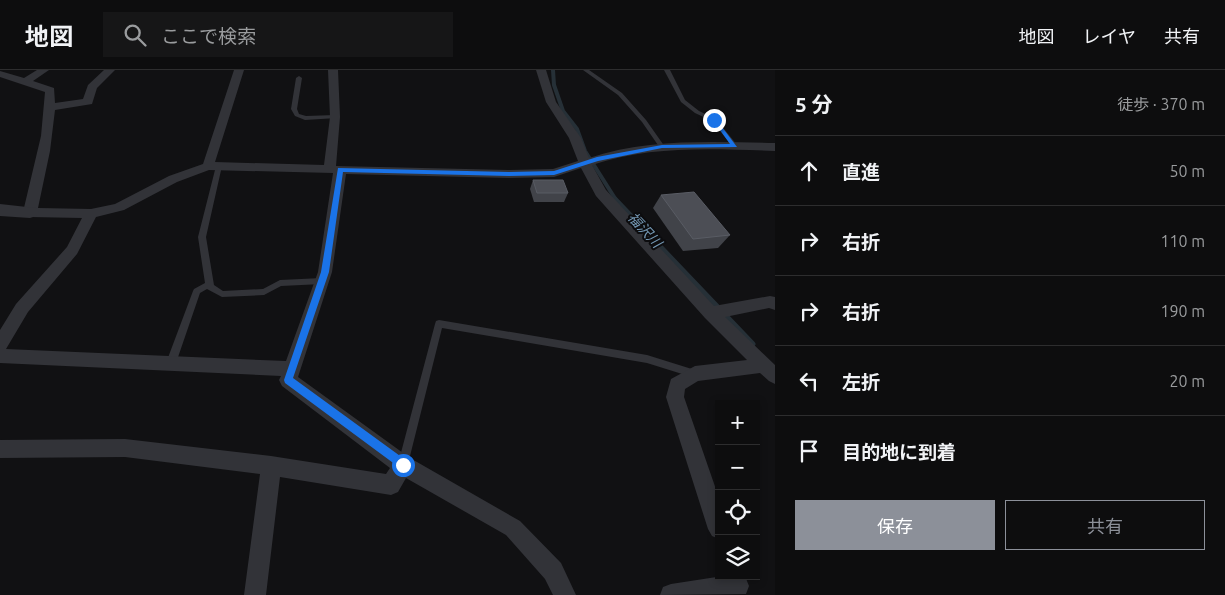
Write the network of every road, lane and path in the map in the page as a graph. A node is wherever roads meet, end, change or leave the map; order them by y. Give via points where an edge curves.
1 (44, 70) edge
2 (110, 70) edge
3 (239, 70) edge
4 (333, 70) edge
5 (541, 70) edge
6 (586, 70) edge
7 (666, 70) edge
8 (0, 74) edge
9 (299, 78) dead end
10 (25, 82) junction
11 (50, 107) junction
12 (335, 117) junction
13 (735, 146) junction
14 (662, 147) junction
15 (773, 148) edge
16 (585, 164) junction
17 (214, 166) junction
18 (335, 169) junction
19 (0, 210) edge
20 (30, 212) junction
21 (91, 214) junction
22 (322, 281) junction
23 (210, 284) junction
24 (775, 304) edge
25 (711, 313) junction
26 (0, 345) edge
27 (0, 356) edge
28 (171, 363) junction
29 (291, 369) junction
30 (770, 371) edge
31 (695, 374) junction
32 (0, 449) edge
33 (403, 465) junction
34 (270, 466) junction
35 (715, 517) edge
36 (737, 586) edge
37 (255, 595) edge
38 (565, 595) edge
39 (671, 595) edge

1 - 10 street
2 - 11 street via 92,87 88,102
3 - 17 street
4 - 12 street
5 - 16 street via 551,102 574,138
6 - 14 lane via 620,94
7 - 13 lane via 683,101 714,120
8 - 10 street
9 - 12 lane via 294,109 297,115 305,118
10 - 11 street via 50,90
11 - 20 street
12 - 18 street
13 - 14 street
13 - 15 street
14 - 16 street
16 - 18 street via 554,173
16 - 25 street via 601,193
17 - 18 street
17 - 21 street via 173,178 119,207
17 - 23 lane via 202,237
18 - 22 street
19 - 20 street
20 - 21 street
21 - 26 street via 72,250 22,308
22 - 23 lane via 280,283 264,292 222,294
22 - 29 street
23 - 28 lane via 196,291
24 - 25 street via 770,302
25 - 30 street
27 - 28 street
28 - 29 street
29 - 33 street via 288,380
30 - 31 street
31 - 33 lane via 647,359 439,324
31 - 35 street via 677,385 676,397
32 - 34 street via 125,448
33 - 34 street via 391,485
33 - 38 street via 513,528 553,571
34 - 37 street
36 - 39 street

